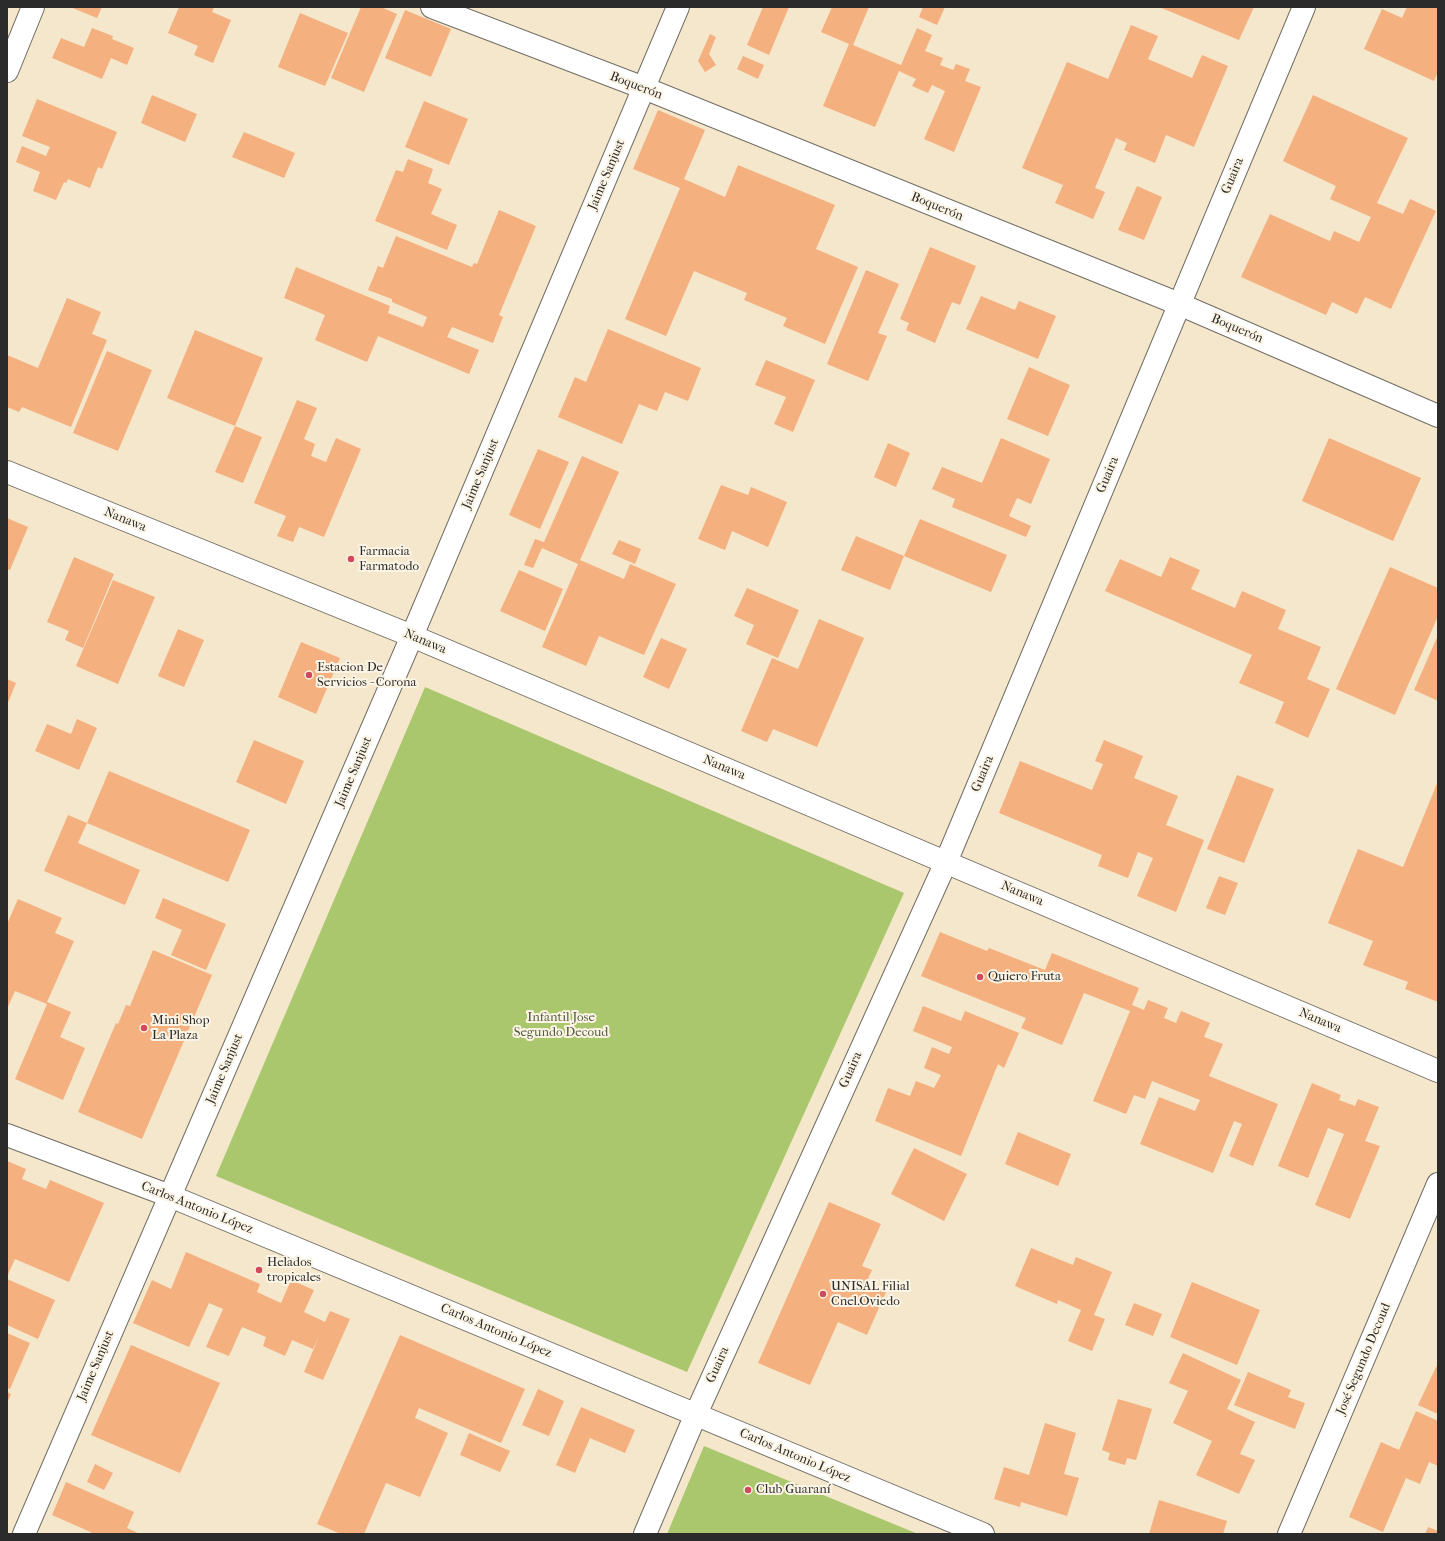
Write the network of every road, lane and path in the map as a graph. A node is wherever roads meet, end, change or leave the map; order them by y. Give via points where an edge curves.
1 (33, 7) edge
2 (432, 7) edge
3 (678, 7) edge
4 (1304, 7) edge
5 (7, 71) edge
6 (644, 88) junction
7 (1179, 304) junction
8 (1438, 416) edge
9 (7, 472) edge
10 (412, 636) junction
11 (946, 862) junction
12 (1438, 1071) edge
13 (7, 1135) edge
14 (1438, 1184) edge
15 (170, 1196) junction
16 (696, 1414) junction
17 (24, 1534) edge
18 (645, 1534) edge
19 (983, 1534) edge
20 (1289, 1534) edge

1 - 5 street
2 - 6 street, Boquerón
3 - 6 street, Jaime Sanjust
4 - 7 street, Guaira
6 - 7 street, Boquerón
6 - 10 street, Jaime Sanjust
7 - 8 street, Boquerón
7 - 11 street, Guaira
9 - 10 street, Nanawa
10 - 11 street, Nanawa
10 - 15 street, Jaime Sanjust
11 - 12 street, Nanawa
11 - 16 street, Guaira
13 - 15 street, Carlos Antonio López
14 - 20 street, José Segundo Decoud
15 - 16 street, Carlos Antonio López
15 - 17 street, Jaime Sanjust
16 - 18 street, Guaira
16 - 19 street, Carlos Antonio López

